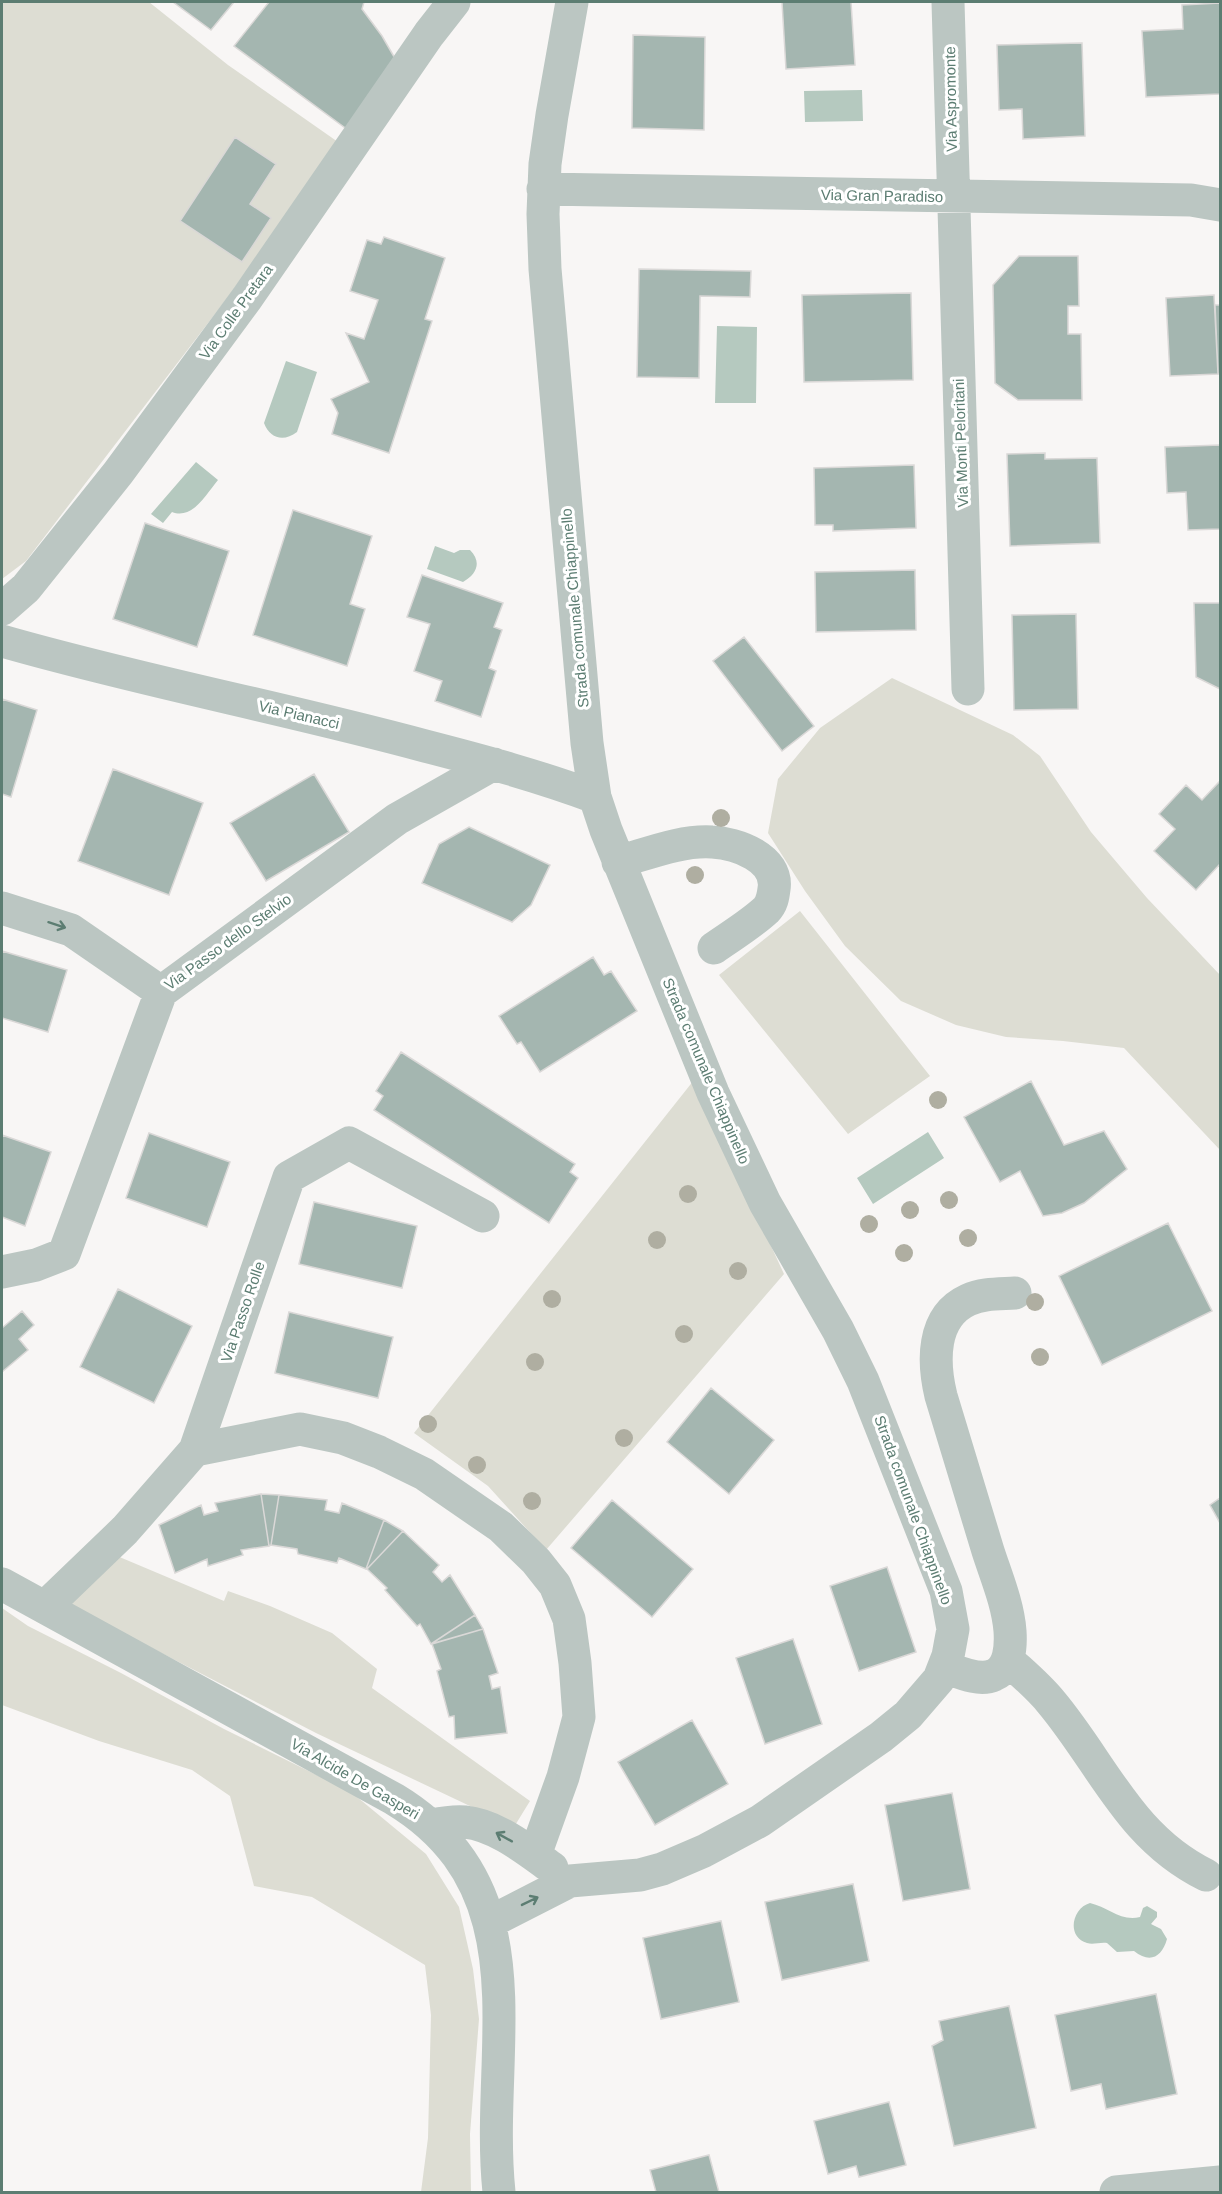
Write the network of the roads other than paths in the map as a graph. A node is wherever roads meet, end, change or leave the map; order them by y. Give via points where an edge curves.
1 (454, 2) edge
2 (572, 2) edge
3 (948, 2) edge
4 (543, 189) junction
5 (953, 197) junction
6 (1221, 205) edge
7 (2, 609) edge
8 (2, 641) edge
9 (968, 688) dead end
10 (494, 764) junction
11 (595, 797) junction
12 (618, 862) junction
13 (2, 908) edge
14 (714, 948) dead end
15 (161, 992) junction
16 (483, 1216) dead end
17 (2, 1272) edge
18 (1015, 1293) dead end
19 (195, 1450) junction
20 (2, 1584) edge
21 (45, 1607) junction
22 (1008, 1660) junction
23 (945, 1667) junction
24 (432, 1825) junction
25 (534, 1855) junction
26 (1206, 1875) dead end
27 (570, 1881) junction
28 (490, 1922) junction
29 (1221, 2182) edge
30 (499, 2193) edge
31 (1116, 2193) edge

1 - 7 street, Via Colle Pretara via 247,298 118,473 26,588
2 - 4 street, Strada comunale Chiappinello
3 - 5 street, Via Aspromonte
4 - 5 street, Via Gran Paradiso
4 - 11 street, Strada comunale Chiappinello via 545,269
5 - 6 street, Via Gran Paradiso via 1191,200
5 - 9 street, Via Monti Peloritani
8 - 10 street, Via Pianacci via 85,665
10 - 11 street, Via Pianacci
10 - 15 street, Via Passo dello Stelvio via 397,819
11 - 12 street, Strada comunale Chiappinello
12 - 14 street via 690,843 711,842 733,845 770,867 775,884 766,909
12 - 23 street, Strada comunale Chiappinello via 731,1132 765,1203 842,1339 878,1415 946,1591 953,1629
13 -> 15 street via 71,930
15 - 17 street, Via Passo dello Stelvio via 64,1254
16 - 19 street, Via Passo Rolle via 349,1143 289,1177
18 - 22 street via 979,1296 961,1304 942,1326 935,1355 941,1396 1005,1607 1010,1628
19 - 21 street, Via Passo Rolle via 124,1530
19 - 25 street via 300,1429 343,1438 424,1474 501,1527 536,1561 555,1585 569,1619 579,1717
20 - 21 street, Via Alcide De Gasperi
21 - 24 street, Via Alcide De Gasperi via 394,1799
22 - 23 street via 995,1675 985,1678
22 - 26 street via 1050,1701 1120,1800 1159,1845
23 - 27 street, Strada comunale Chiappinello via 920,1702 895,1726 760,1821 662,1869 630,1877
25 -> 24 street via 467,1822
24 - 28 street, Via Alcide De Gasperi via 463,1862
25 - 27 street
28 -> 27 street, Strada comunale Chiappinello
28 - 30 street, Via Alcide De Gasperi via 498,1973
29 - 31 street

